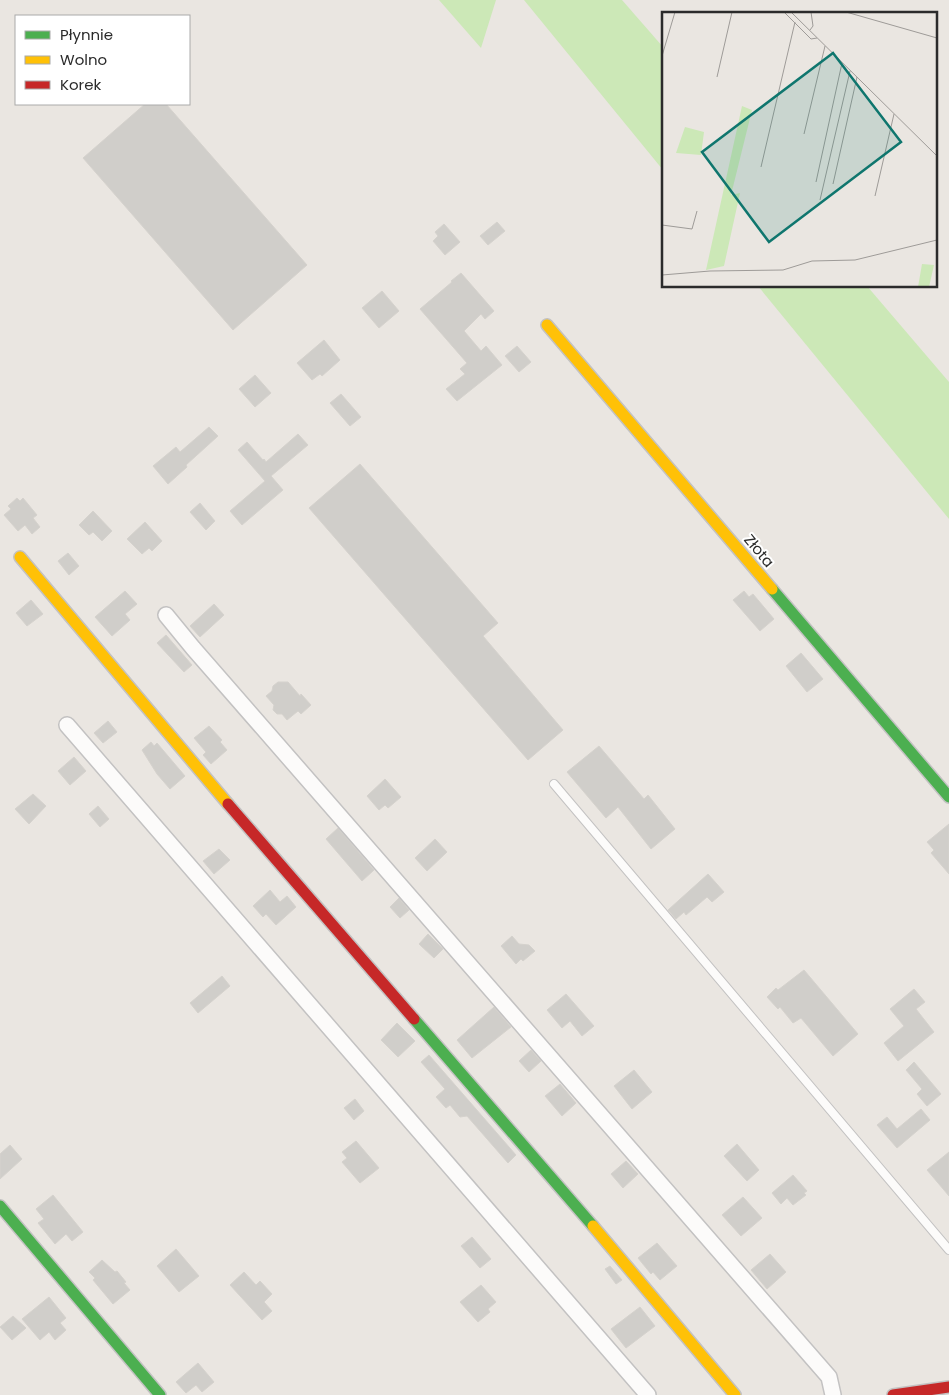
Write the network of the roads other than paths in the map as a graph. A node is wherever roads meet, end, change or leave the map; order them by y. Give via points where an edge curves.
1 (547, 325) dead end
2 (20, 557) dead end
3 (166, 615) dead end
4 (67, 725) dead end
5 (554, 784) dead end
6 (949, 797) edge
7 (0, 1206) edge
8 (949, 1250) edge
9 (949, 1386) edge
10 (160, 1395) edge
11 (648, 1395) edge
12 (735, 1395) edge
13 (833, 1395) edge
14 (893, 1395) edge

1 - 6 street, Złota
2 - 12 street via 273,858
3 - 13 street via 829,1377
4 - 11 street
5 - 8 lane
7 - 10 street
9 - 14 street

